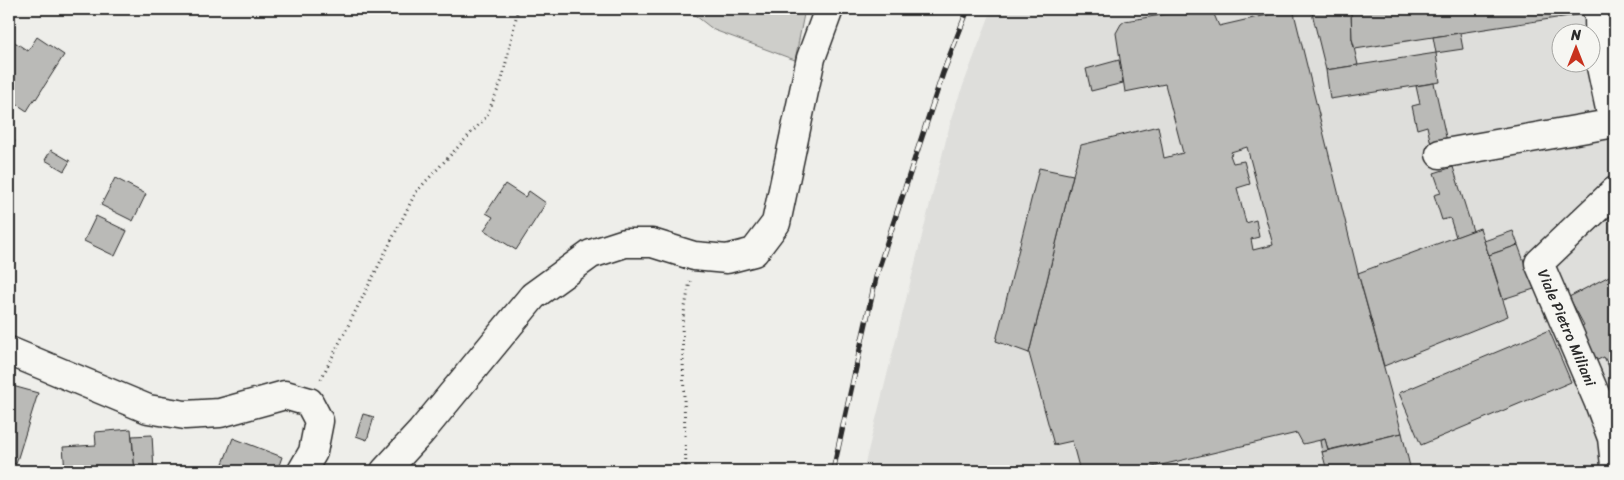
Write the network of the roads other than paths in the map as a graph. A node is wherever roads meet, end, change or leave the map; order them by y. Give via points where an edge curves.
1 (828, 9) edge
2 (1596, 9) edge
3 (1614, 123) edge
4 (1440, 154) dead end
5 (1615, 191) edge
6 (9, 351) edge
7 (1615, 465) edge
8 (302, 471) edge
9 (385, 471) edge

1 - 9 street via 811,58 776,223 754,252 727,260 694,256 652,243 625,243 591,254 533,296
2 - 3 street via 1600,62
3 - 4 street
5 - 7 street, Viale Pietro Miliani via 1539,263 1599,403 1612,438
6 - 8 street via 148,409 176,414 220,413 285,395 309,402 319,421 313,452

